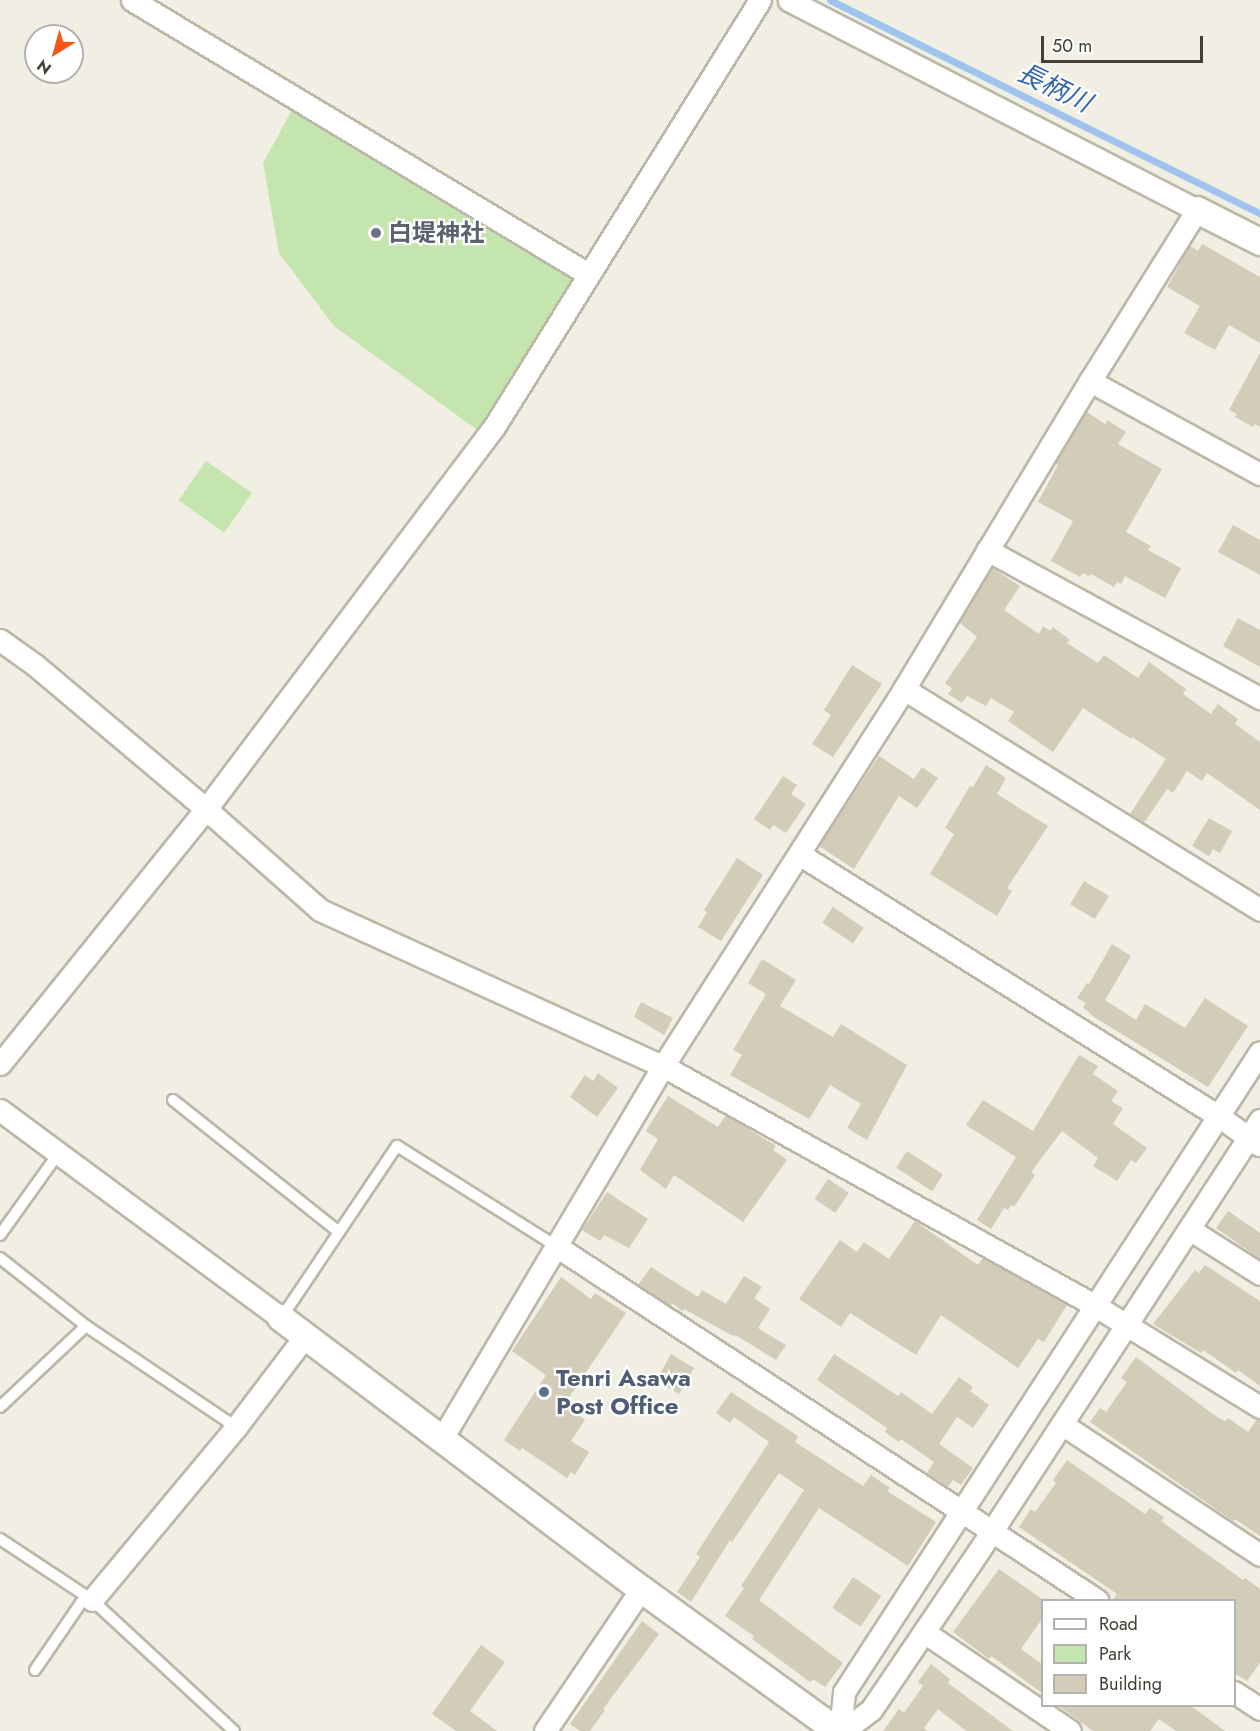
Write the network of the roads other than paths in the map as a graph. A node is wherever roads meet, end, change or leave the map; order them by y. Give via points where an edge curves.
1 (132, 0) edge
2 (760, 0) edge
3 (789, 0) edge
4 (1197, 210) junction
5 (1260, 242) edge
6 (588, 274) junction
7 (1090, 381) junction
8 (1260, 474) edge
9 (987, 550) junction
10 (0, 640) edge
11 (904, 689) junction
12 (1260, 698) edge
13 (206, 809) junction
14 (799, 854) junction
15 (1260, 910) edge
16 (1260, 1052) edge
17 (0, 1064) edge
18 (663, 1066) junction
19 (173, 1101) dead end
20 (0, 1110) edge
21 (1217, 1115) junction
22 (1260, 1120) edge
23 (1254, 1141) edge
24 (58, 1154) junction
25 (1189, 1230) junction
26 (339, 1232) junction
27 (0, 1235) edge
28 (556, 1246) junction
29 (0, 1258) edge
30 (1260, 1274) edge
31 (1094, 1305) junction
32 (281, 1318) junction
33 (1127, 1325) junction
34 (86, 1326) junction
35 (305, 1336) junction
36 (0, 1407) edge
37 (1260, 1407) edge
38 (1062, 1424) junction
39 (236, 1427) junction
40 (441, 1440) junction
41 (963, 1512) junction
42 (992, 1531) junction
43 (0, 1539) edge
44 (1260, 1555) edge
45 (641, 1588) junction
46 (89, 1598) junction
47 (1095, 1599) edge
48 (924, 1632) junction
49 (35, 1670) dead end
50 (1236, 1693) edge
51 (1260, 1709) edge
52 (234, 1731) edge
53 (546, 1731) edge
54 (840, 1731) edge
55 (1070, 1731) edge

1 - 6 street
2 - 6 street
3 - 4 street
4 - 5 street
4 - 7 street
6 - 13 street via 494,428
7 - 8 street
7 - 9 street
9 - 11 street
9 - 12 street
10 - 13 street
11 - 14 street
11 - 15 street
13 - 17 street
13 - 18 street via 320,910
14 - 18 street
14 - 21 street
16 - 21 street
18 - 28 street
18 - 31 street
19 - 26 lane
20 - 24 street
21 - 23 street
21 - 31 street
22 - 23 street
23 - 25 street
24 - 27 lane
24 - 32 street
25 - 30 street
25 - 33 street
26 - 28 lane via 397,1146
26 - 32 lane
28 - 40 street
28 - 41 street
29 - 34 lane
31 - 33 street
31 - 41 street
32 - 35 street
33 - 37 street
33 - 38 street
34 - 36 lane
34 - 39 lane
35 - 39 street
35 - 40 street
38 - 42 street
38 - 44 street
39 - 46 street
40 - 45 street
41 - 42 street
41 - 54 street via 844,1692
42 - 47 street
42 - 48 street
43 - 46 lane
45 - 53 street
45 - 54 street
46 - 49 lane
46 - 52 lane
48 - 54 street via 871,1710
48 - 55 street
50 - 51 street

